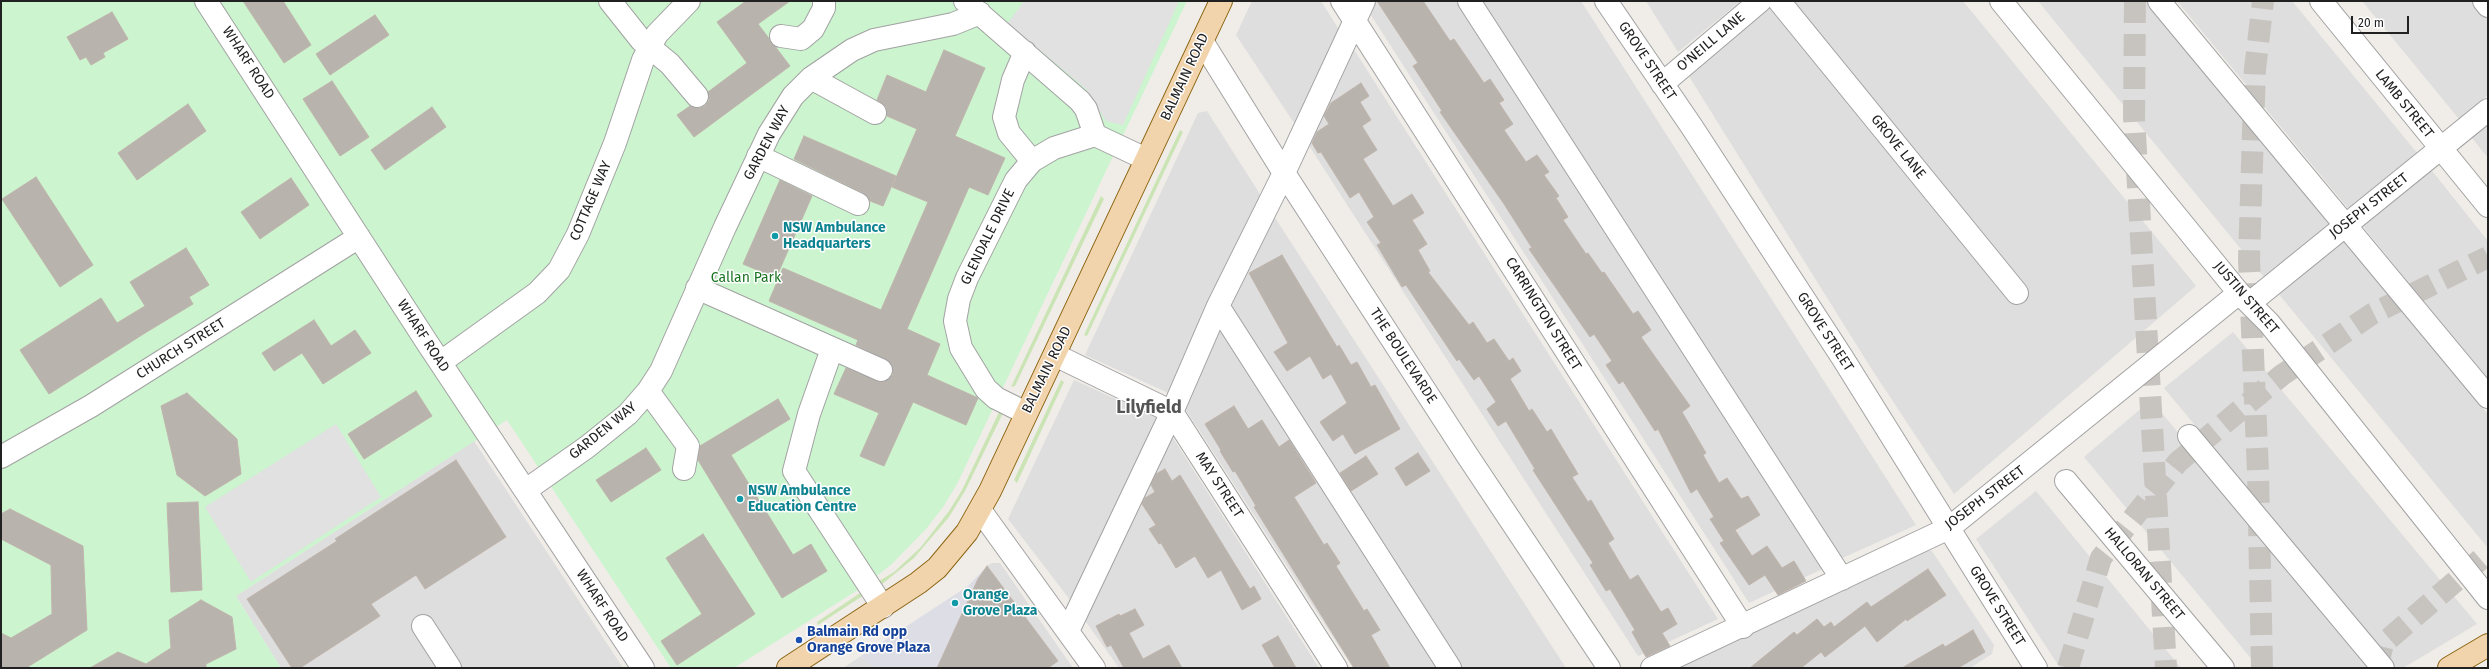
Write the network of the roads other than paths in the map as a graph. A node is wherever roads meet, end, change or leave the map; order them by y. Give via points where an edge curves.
1 (206, 1) edge
2 (610, 1) edge
3 (689, 1) edge
4 (824, 1) edge
5 (1221, 1) edge
6 (1342, 1) edge
7 (1469, 1) edge
8 (1606, 1) edge
9 (1760, 1) edge
10 (1780, 1) edge
11 (2002, 1) edge
12 (2159, 1) edge
13 (2321, 1) edge
14 (2484, 1) edge
15 (2488, 6) edge
16 (973, 7) edge
17 (1359, 11) edge
18 (781, 36) dead end
19 (1202, 41) junction
20 (650, 48) junction
21 (1025, 52) junction
22 (811, 78) junction
23 (1662, 84) junction
24 (697, 96) dead end
25 (2488, 110) edge
26 (875, 113) dead end
27 (1095, 135) junction
28 (2441, 149) junction
29 (758, 156) junction
30 (1146, 159) junction
31 (1032, 161) junction
32 (1284, 173) junction
33 (858, 204) dead end
34 (2488, 206) edge
35 (2344, 225) junction
36 (359, 237) junction
37 (697, 288) junction
38 (2017, 293) dead end
39 (2245, 298) junction
40 (1218, 306) junction
41 (832, 349) junction
42 (1054, 355) junction
43 (441, 362) junction
44 (881, 370) dead end
45 (648, 391) junction
46 (2488, 397) edge
47 (1172, 412) junction
48 (1026, 413) junction
49 (2189, 436) dead end
50 (1, 457) edge
51 (684, 469) dead end
52 (2066, 481) dead end
53 (526, 490) junction
54 (980, 510) junction
55 (1949, 528) junction
56 (1842, 580) junction
57 (2488, 598) edge
58 (883, 607) junction
59 (423, 626) dead end
60 (1743, 627) junction
61 (1068, 631) junction
62 (2488, 645) edge
63 (2027, 665) edge
64 (450, 668) edge
65 (644, 668) edge
66 (788, 668) edge
67 (1094, 668) edge
68 (1336, 668) edge
69 (1450, 668) edge
70 (1610, 668) edge
71 (1652, 668) edge
72 (2223, 668) edge
73 (2383, 668) edge
74 (2449, 668) edge

1 - 36 street, WHARF ROAD
2 - 20 street via 629,27
3 - 20 street, COTTAGE WAY via 657,34
4 - 18 street via 824,8 813,29 802,40
5 - 19 main road, BALMAIN ROAD
6 - 17 street, CARRINGTON STREET
7 - 56 street
8 - 23 street, GROVE STREET
9 - 23 street, O'NEILL LANE
10 - 38 street, GROVE LANE
11 - 39 street, JUSTIN STREET
12 - 35 street
13 - 28 street, LAMB STREET
14 - 15 street
16 - 21 street, GARDEN WAY
16 - 22 street, GARDEN WAY via 953,24 874,40 852,50
17 - 32 street
17 - 60 street, CARRINGTON STREET
19 - 30 main road, BALMAIN ROAD
19 - 32 street, THE BOULEVARDE
20 - 24 street via 670,64
20 - 43 street, COTTAGE WAY via 643,60 615,144 578,234 559,270 536,293
21 - 27 street, GARDEN WAY via 1080,100
21 - 31 street via 1012,80 1004,117 1009,133
22 - 26 street
22 - 29 street, GARDEN WAY via 793,96
23 - 55 street, GROVE STREET via 1842,357
25 - 28 street, JOSEPH STREET
27 - 30 street
27 - 31 street, GLENDALE DRIVE via 1054,148
28 - 34 street, LAMB STREET
28 - 35 street, JOSEPH STREET
29 - 33 street
29 - 37 street, GARDEN WAY
30 - 42 main road, BALMAIN ROAD
31 - 48 street, GLENDALE DRIVE via 1016,180 967,278 955,321 961,348 983,384 996,398
32 - 40 street
32 - 70 street, THE BOULEVARDE via 1467,455
35 - 39 street, JOSEPH STREET
35 - 46 street
36 - 43 street, WHARF ROAD
36 - 50 street, CHURCH STREET via 91,406
37 - 41 street
37 - 45 street, GARDEN WAY via 662,371
39 - 55 street, JOSEPH STREET
39 - 57 street, JUSTIN STREET
40 - 47 street
40 - 69 street
41 - 44 street
41 - 58 street via 794,471
42 - 47 street
42 - 48 main road, BALMAIN ROAD
43 - 53 street, WHARF ROAD
45 - 51 street via 688,446
45 - 53 street, GARDEN WAY via 622,419
47 - 61 street
47 - 68 street, MAY STREET
48 - 54 main road, BALMAIN ROAD
49 - 73 street
52 - 72 street, HALLORAN STREET
53 - 65 street, WHARF ROAD
54 - 58 main road, BALMAIN ROAD via 962,538 937,568
54 - 61 street
55 - 56 street, JOSEPH STREET
55 - 63 street, GROVE STREET
56 - 60 street, JOSEPH STREET
58 - 66 main road, BALMAIN ROAD
59 - 64 street
60 - 71 street, JOSEPH STREET
61 - 67 street
62 - 74 main road

